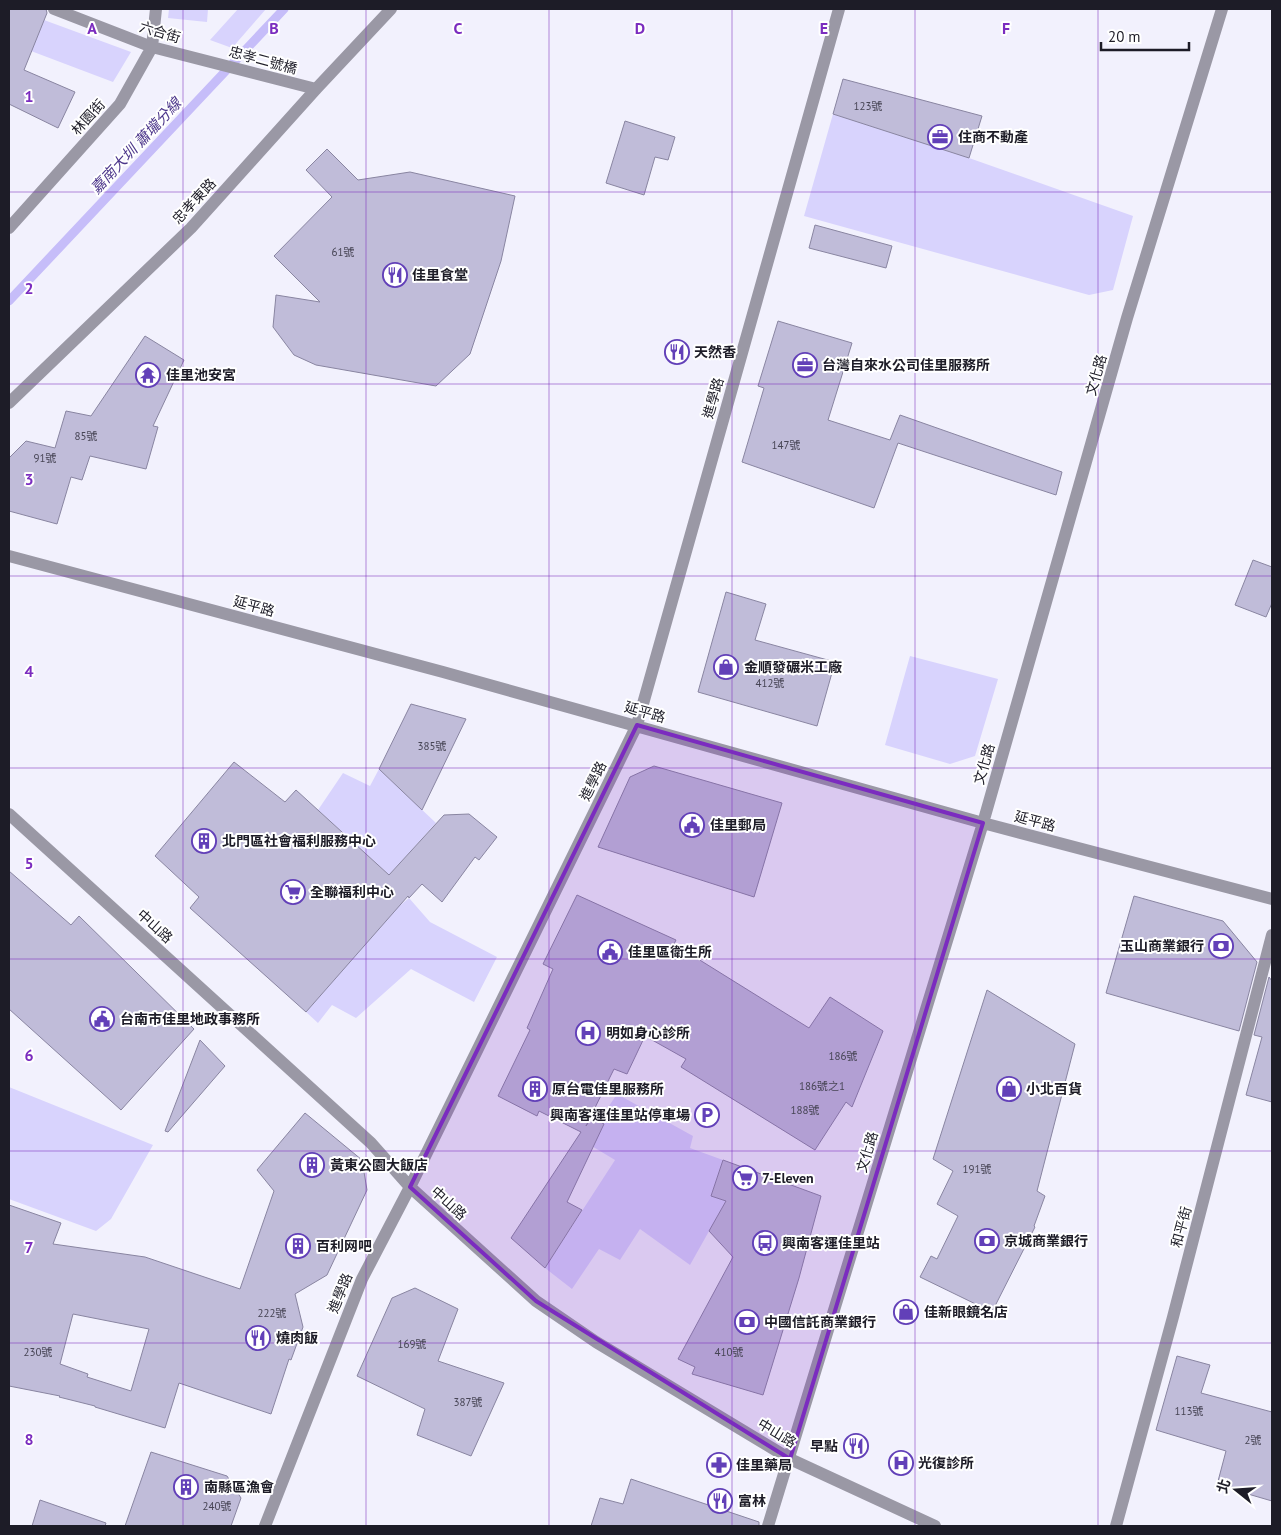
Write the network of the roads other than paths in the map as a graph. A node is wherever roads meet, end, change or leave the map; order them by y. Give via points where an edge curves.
1 (54, 9) edge
2 (156, 9) edge
3 (391, 9) edge
4 (839, 9) edge
5 (1222, 9) edge
6 (152, 47) junction
7 (202, 60) joint
8 (316, 89) junction
9 (9, 228) edge
10 (9, 403) edge
11 (9, 556) edge
12 (637, 725) junction
13 (9, 814) edge
14 (983, 823) junction
15 (1272, 899) edge
16 (1272, 935) edge
17 (410, 1188) junction
18 (790, 1459) junction
19 (265, 1526) edge
20 (768, 1526) edge
21 (935, 1526) edge
22 (1116, 1526) edge

1 - 6 street, 六合街
2 - 6 street, 林園街
3 - 8 street, 忠孝東路
4 - 12 street, 進學路
5 - 14 street, 文化路 via 1127,318
6 - 7 street, 六合街
6 - 9 street, 林園街 via 120,104
7 - 8 street, 忠孝二號橋
8 - 10 street, 忠孝東路 via 191,228
11 - 12 street, 延平路
12 - 14 street, 延平路
12 - 17 street, 進學路
13 - 17 street, 中山路 via 371,1143
14 - 15 street, 延平路
14 - 18 street, 文化路
16 - 22 street, 和平街
17 - 18 street, 中山路 via 536,1301 596,1342
17 - 19 street, 進學路 via 362,1279
18 - 20 street, 文化路
18 - 21 street, 中山路

